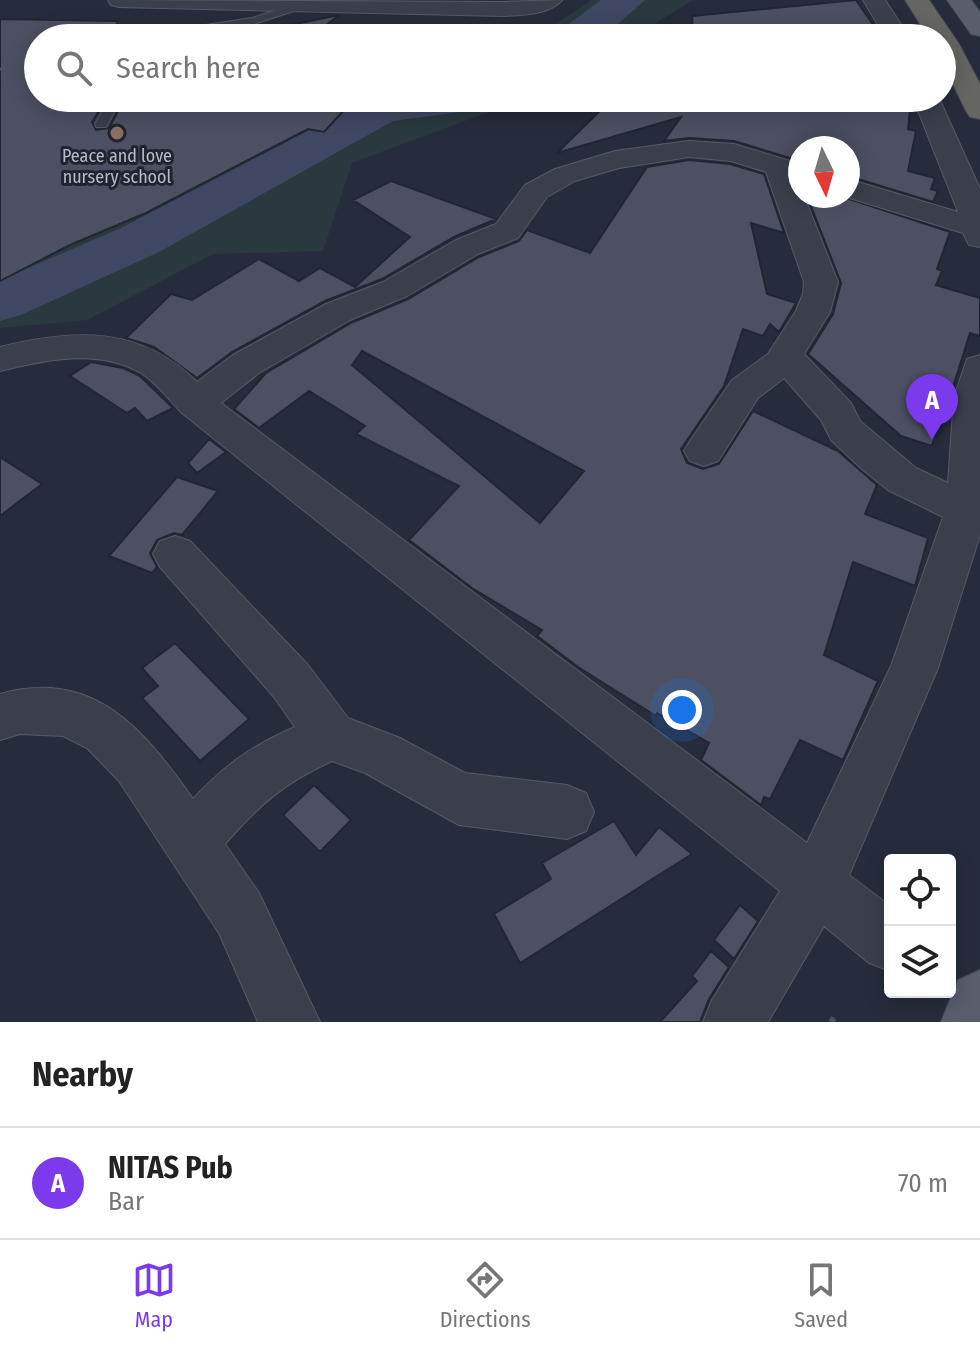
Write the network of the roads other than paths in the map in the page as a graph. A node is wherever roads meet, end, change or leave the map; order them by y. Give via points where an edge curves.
1 (119, 0) edge
2 (551, 0) edge
3 (874, 0) edge
4 (917, 0) edge
5 (959, 0) edge
6 (299, 6) junction
7 (255, 24) edge
8 (889, 24) edge
9 (933, 24) edge
10 (980, 29) edge
11 (956, 64) edge
12 (980, 111) edge
13 (108, 112) edge
14 (932, 112) edge
15 (101, 124) dead end
16 (788, 169) edge
17 (860, 192) edge
18 (800, 208) edge
19 (979, 233) edge
20 (787, 358) junction
21 (0, 359) edge
22 (980, 368) edge
23 (195, 403) junction
24 (704, 451) dead end
25 (967, 510) junction
26 (175, 554) dead end
27 (0, 717) edge
28 (331, 736) junction
29 (567, 812) dead end
30 (191, 842) junction
31 (816, 885) junction
32 (884, 937) edge
33 (289, 1022) edge
34 (734, 1022) edge

1 - 6 street
2 - 6 street via 503,9
3 - 8 street
4 - 9 highway
5 - 10 main road
6 - 7 lane
11 - 12 highway
13 - 15 lane
14 - 19 street
16 - 23 street via 734,153 689,149 615,160 565,175 536,191 507,231 338,312 246,364
17 - 19 street
18 - 20 street via 821,282 820,300 792,340
20 - 24 street via 745,389
20 - 25 street via 837,413 845,430 877,459 902,479
21 - 23 street via 71,344 104,346 155,365
22 - 25 street via 973,397
23 - 31 street
25 - 31 street via 914,668
26 - 28 street via 291,681
27 - 30 street via 20,711 67,713 105,731 137,763
28 - 29 street via 382,755 459,799
28 - 30 street via 288,755 242,785
30 - 33 street via 239,913
31 - 32 street
31 - 34 street

